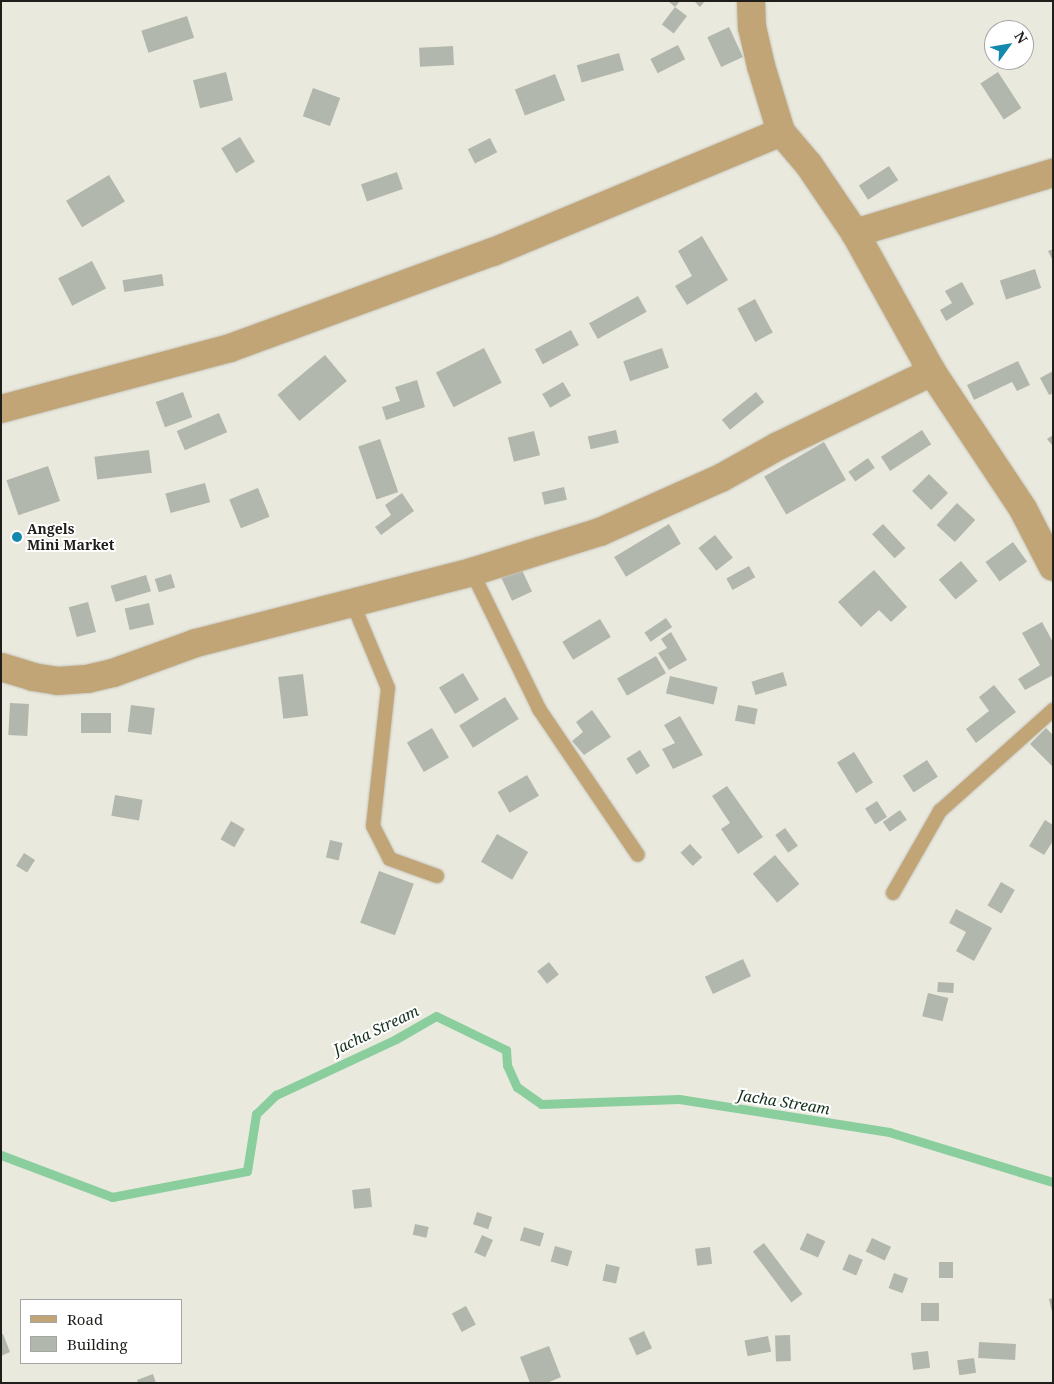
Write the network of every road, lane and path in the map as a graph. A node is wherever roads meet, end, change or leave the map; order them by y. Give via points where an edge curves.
1 (751, 1) edge
2 (781, 132) junction
3 (1053, 173) edge
4 (855, 233) junction
5 (932, 372) junction
6 (1, 409) edge
7 (1053, 567) edge
8 (472, 572) junction
9 (352, 604) junction
10 (1, 667) edge
11 (1053, 710) edge
12 (638, 855) dead end
13 (437, 876) dead end
14 (893, 893) dead end

1 - 2 street via 758,56
2 - 4 street via 809,165
2 - 6 street via 493,252 230,348
3 - 4 street
4 - 5 street
5 - 7 street via 1023,509
5 - 8 street via 666,504 600,532
8 - 9 street
8 - 12 lane via 539,709
9 - 10 street via 196,643 87,679 57,681
9 - 13 lane via 388,688 373,826 390,859
11 - 14 lane via 940,811

